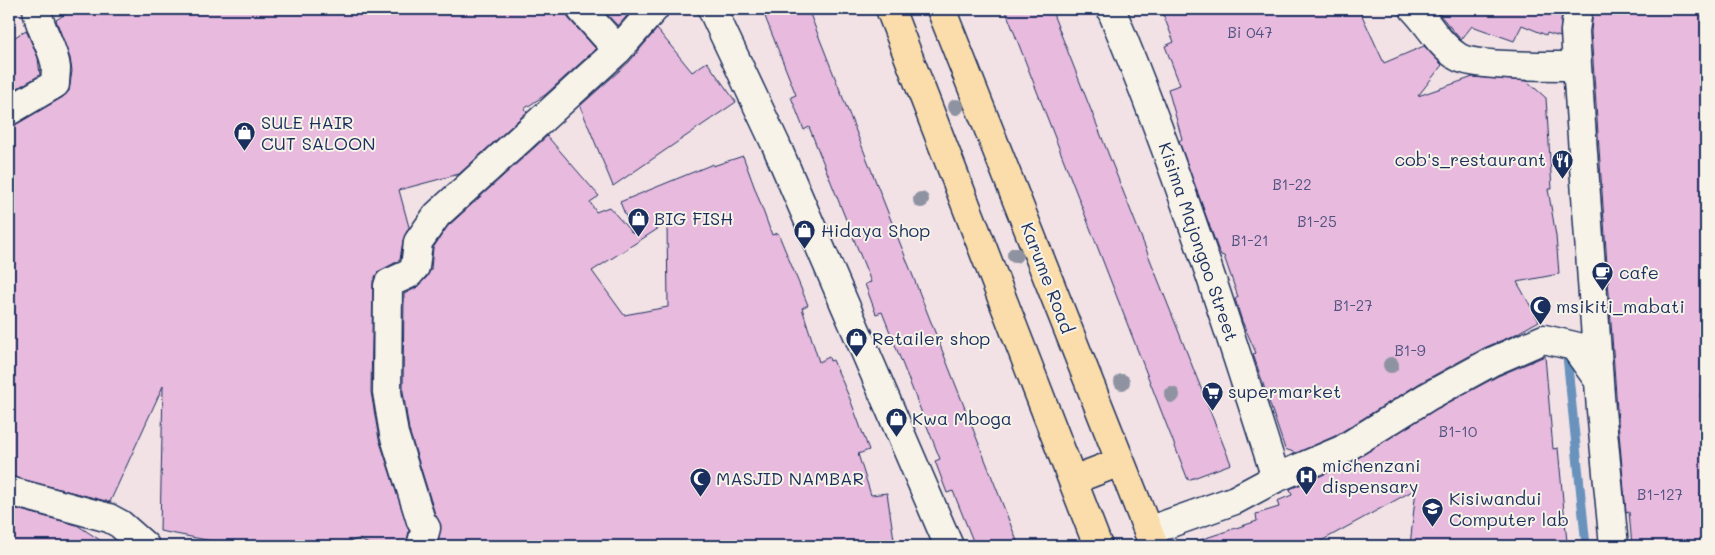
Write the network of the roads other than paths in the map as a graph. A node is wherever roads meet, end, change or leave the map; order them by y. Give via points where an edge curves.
1 (37, 9) edge
2 (581, 9) edge
3 (654, 9) edge
4 (712, 9) edge
5 (890, 9) edge
6 (942, 9) edge
7 (1111, 9) edge
8 (1414, 9) edge
9 (1578, 9) edge
10 (618, 50) junction
11 (1577, 66) junction
12 (9, 111) edge
13 (1599, 381) junction
14 (1120, 462) junction
15 (1276, 478) junction
16 (1073, 480) junction
17 (9, 491) edge
18 (1151, 539) edge
19 (140, 544) edge
20 (421, 546) edge
21 (949, 546) edge
22 (1098, 546) edge
23 (1614, 546) edge

1 - 12 street via 56,68 55,84
2 - 10 street
3 - 10 street
4 - 21 street via 776,144
5 - 16 main road
6 - 14 main road, Karume Road
7 - 15 street, Kisima Majongoo Street via 1143,86 1217,293
8 - 11 street via 1431,32 1459,58 1487,64
9 - 11 street via 1575,32
10 - 20 street via 437,215 418,242 414,267 409,274 389,283 387,392 394,434 426,528
11 - 13 street
13 - 15 street via 1574,346 1544,339 1469,373 1342,450
13 - 23 street
14 - 16 main road
14 - 18 main road, Karume Road
15 - 18 street
16 - 22 main road
17 - 19 street via 110,518

